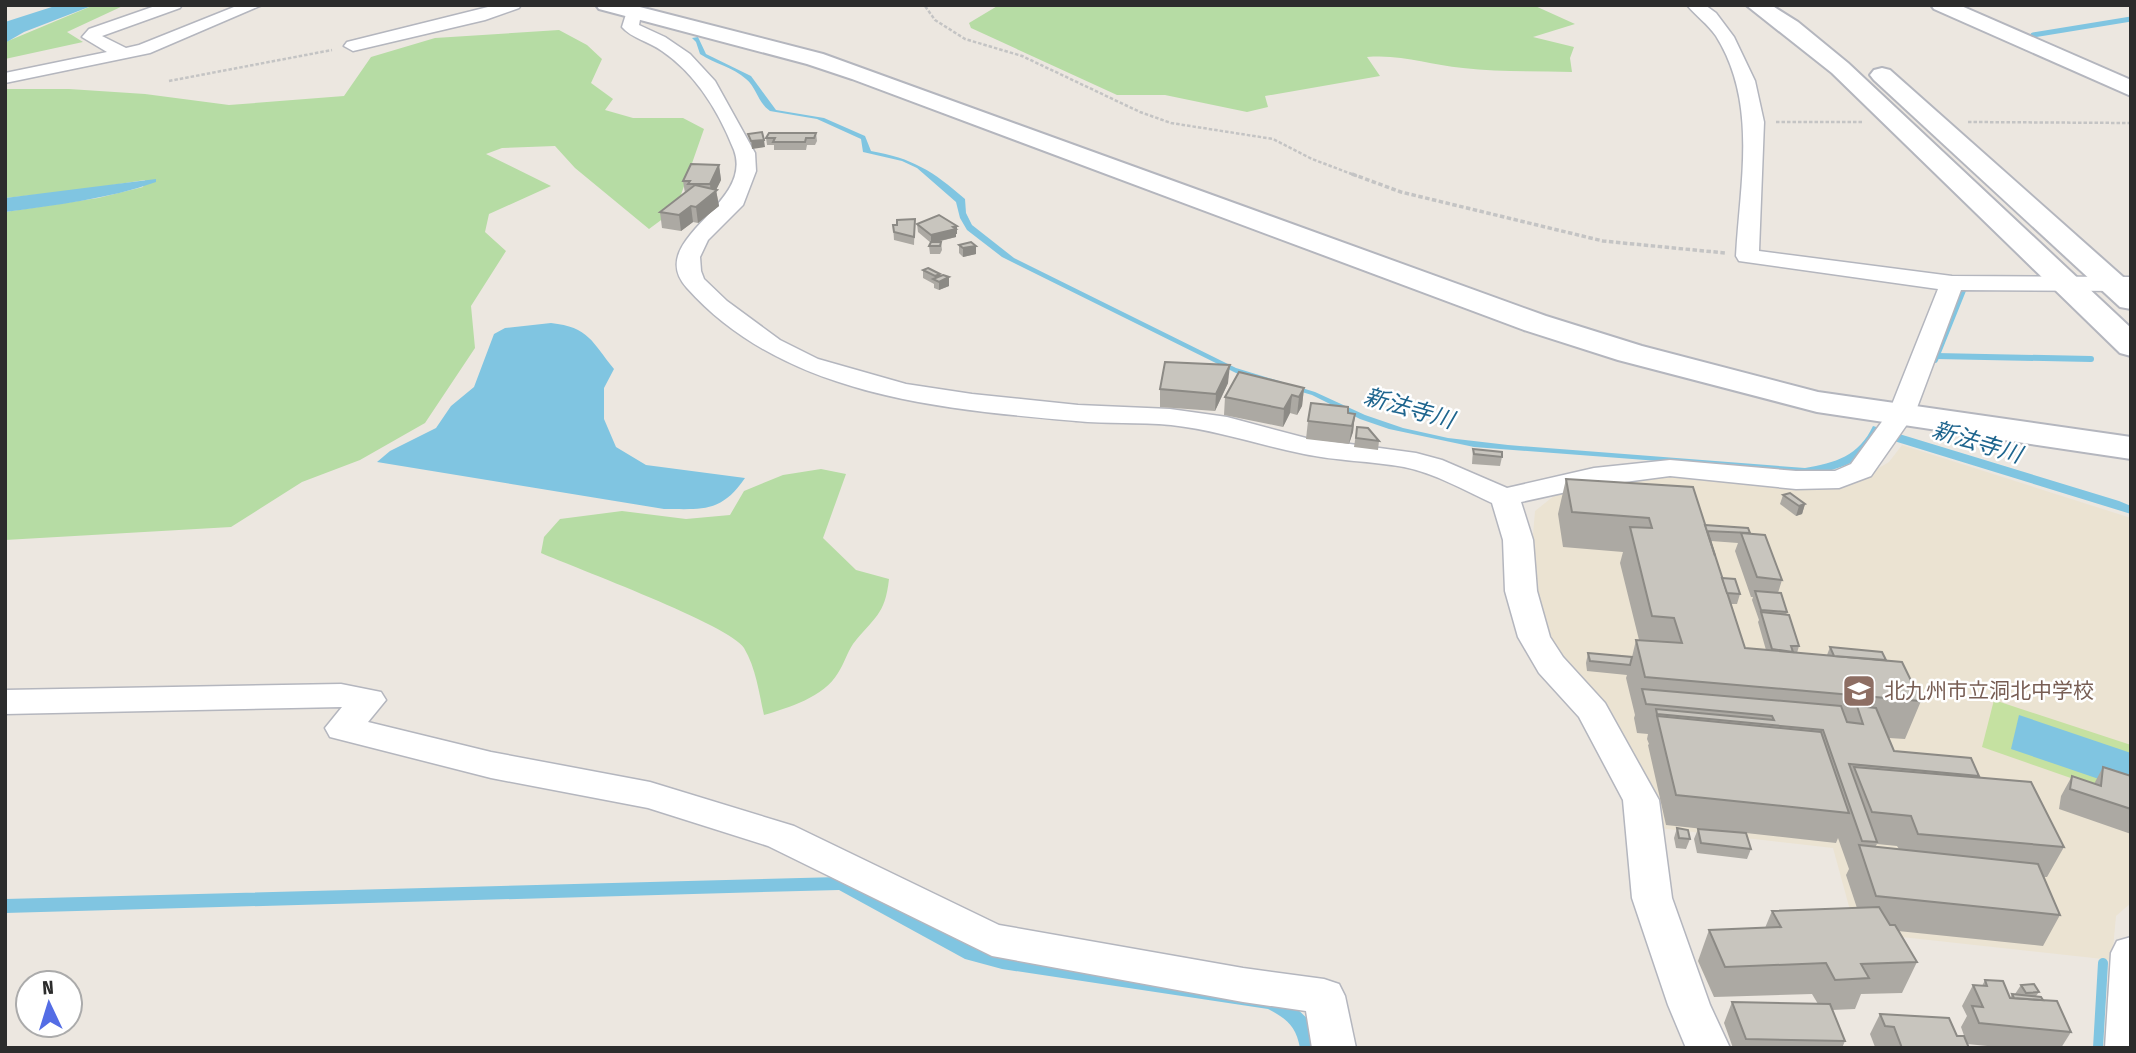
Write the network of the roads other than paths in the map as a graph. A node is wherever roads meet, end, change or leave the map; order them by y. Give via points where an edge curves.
1 (174, 5) edge
2 (254, 5) edge
3 (513, 5) edge
4 (1695, 5) edge
5 (1756, 5) edge
6 (1792, 5) edge
7 (1941, 5) edge
8 (621, 8) edge
9 (353, 46) road end
10 (123, 53) junction
11 (5, 78) edge
12 (2131, 89) edge
13 (1952, 283) junction
14 (2066, 285) junction
15 (2125, 289) edge
16 (2131, 346) edge
17 (1902, 414) junction
18 (2131, 448) edge
19 (1505, 498) junction
20 (5, 702) edge
21 (2131, 953) edge
22 (1334, 1048) edge
23 (1708, 1048) edge
24 (2127, 1048) edge

1 - 10 street via 91,37
2 - 10 street via 145,49
3 - 9 street
4 - 13 street via 1725,37 1746,81 1754,122 1747,256
5 - 14 street via 1840,68
6 - 15 street via 1867,61
7 - 12 street
8 - 17 street via 860,74 1559,331 1711,376 1803,398
8 - 19 street via 630,27 684,58 709,85 746,153 746,171 732,205 698,237 689,257 689,271 719,306 771,345 809,365 903,391 1078,413 1227,425 1305,446 1406,459
10 - 11 street
13 - 14 street
13 - 17 street
14 - 15 street
14 - 16 street
17 - 18 street
17 - 19 street via 1861,470 1839,480 1670,468 1594,477
19 - 23 street via 1518,540 1521,591 1534,637 1551,665 1593,711 1641,800 1652,898
20 - 22 street via 341,695 369,701 342,728 491,765 650,795 781,836 992,940 1324,996
21 - 24 street

